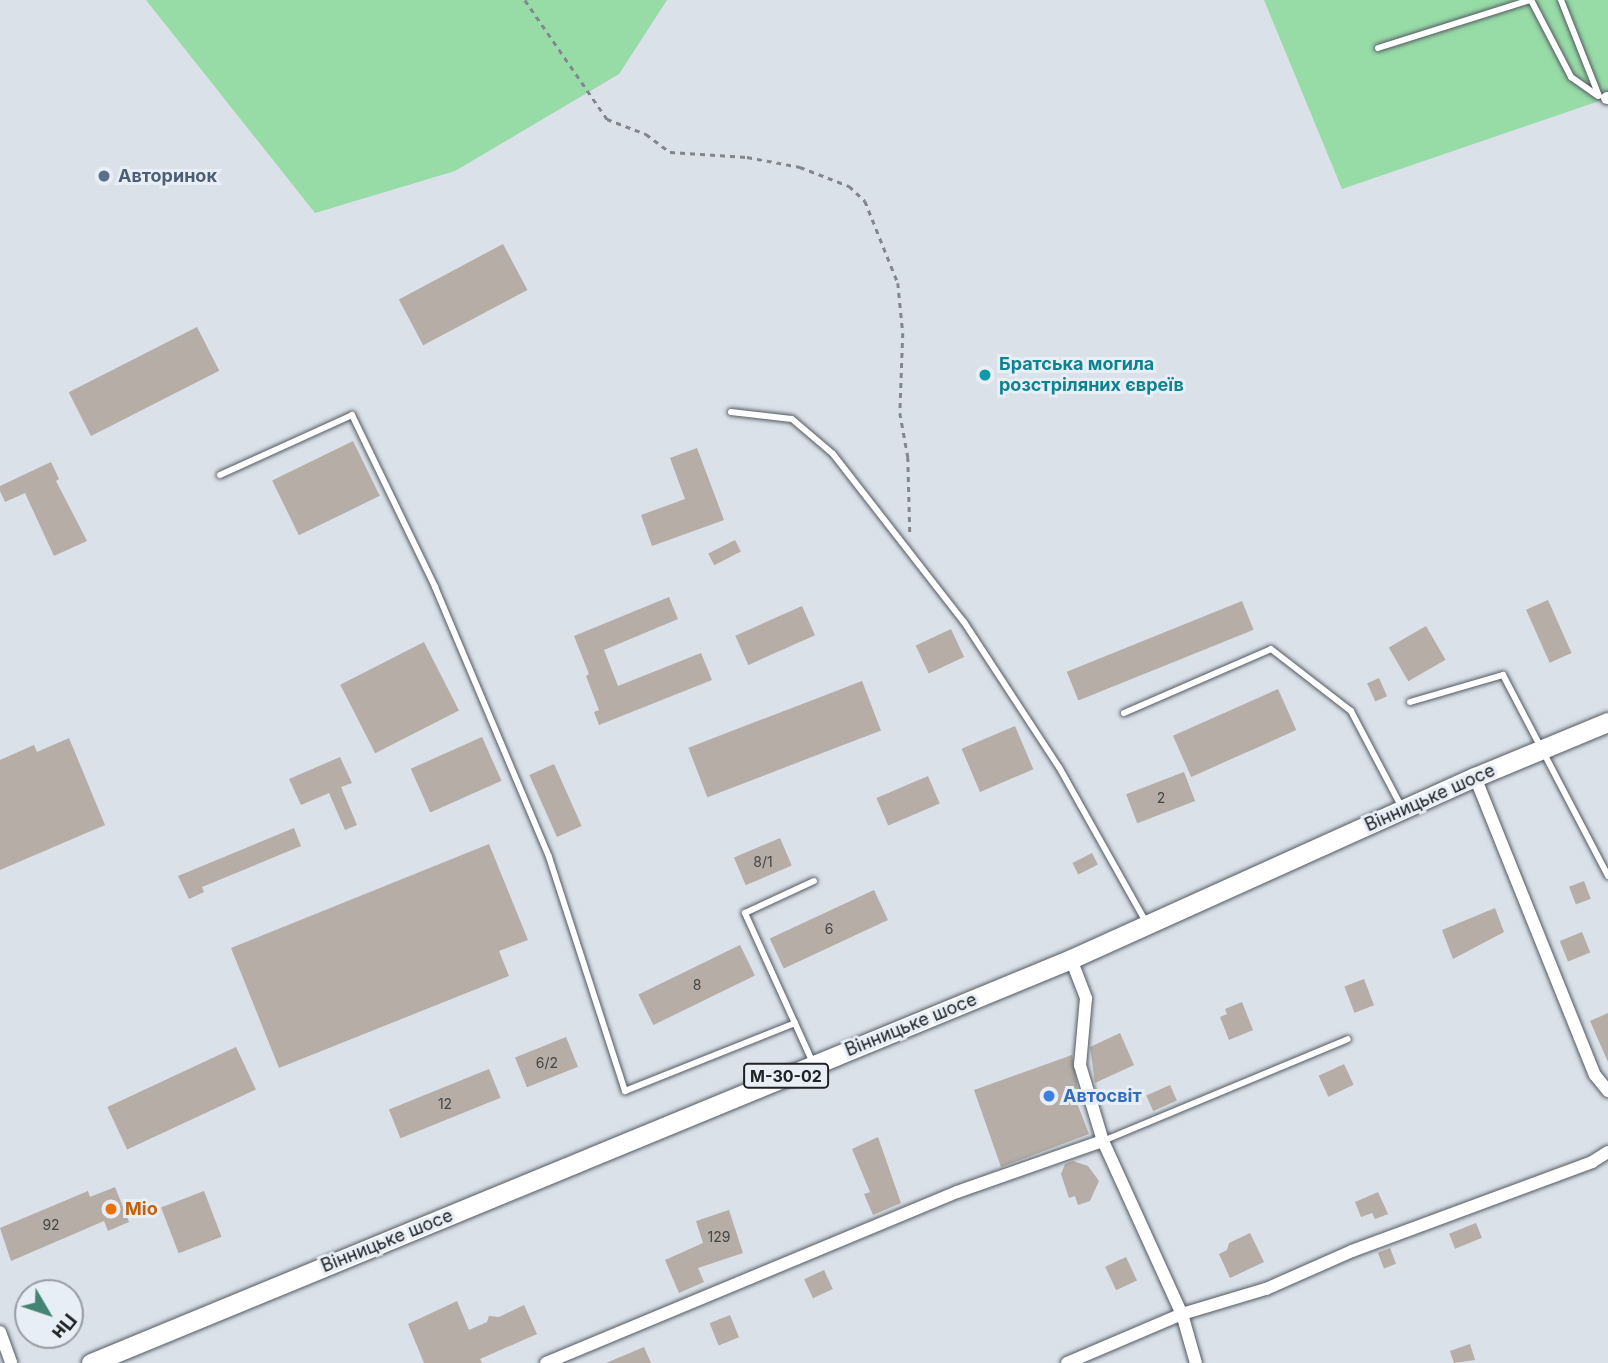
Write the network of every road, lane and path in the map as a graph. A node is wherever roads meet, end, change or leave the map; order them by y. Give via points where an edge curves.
1 (525, 0) edge
2 (1530, 0) edge
3 (1561, 0) edge
4 (1378, 48) dead end
5 (1605, 97) edge
6 (731, 412) dead end
7 (220, 475) dead end
8 (911, 559) junction
9 (1410, 702) dead end
10 (1125, 713) dead end
11 (1608, 722) edge
12 (1544, 749) junction
13 (1475, 777) junction
14 (1403, 810) junction
15 (1608, 876) edge
16 (814, 881) dead end
17 (1148, 926) junction
18 (1071, 959) junction
19 (795, 1023) junction
20 (1348, 1039) dead end
21 (813, 1065) junction
22 (1607, 1093) edge
23 (1103, 1141) junction
24 (1608, 1152) edge
25 (1182, 1314) junction
26 (0, 1332) edge
27 (11, 1363) edge
28 (92, 1363) edge
29 (546, 1363) edge
30 (1067, 1363) edge
31 (1196, 1363) edge

1 - 8 path via 607,119 646,134 670,152 747,157 800,167 849,186 866,201 898,284 903,333 900,414 908,457
2 - 4 lane
2 - 5 lane via 1571,77
3 - 5 lane
6 - 8 lane via 792,419 833,454
7 - 19 lane via 352,415 435,587 549,857 625,1091
8 - 17 lane via 964,622 1059,767
9 - 12 lane via 1503,675
10 - 14 lane via 1271,649 1351,712
11 - 12 main road, Вінницьке шосе / М-30-02
12 - 13 main road, Вінницьке шосе / М-30-02
12 - 15 lane
13 - 14 main road, Вінницьке шосе / М-30-02
13 - 22 street
14 - 17 main road, Вінницьке шосе / М-30-02
16 - 19 lane via 745,912
17 - 18 main road, Вінницьке шосе / М-30-02
18 - 21 main road, Вінницьке шосе / М-30-02
18 - 23 street via 1086,998 1080,1065
19 - 21 lane
20 - 23 lane
21 - 28 main road, Вінницьке шосе / М-30-02
23 - 25 street
23 - 29 street via 957,1192
24 - 25 street via 1266,1289
25 - 30 street
25 - 31 street
26 - 27 street

